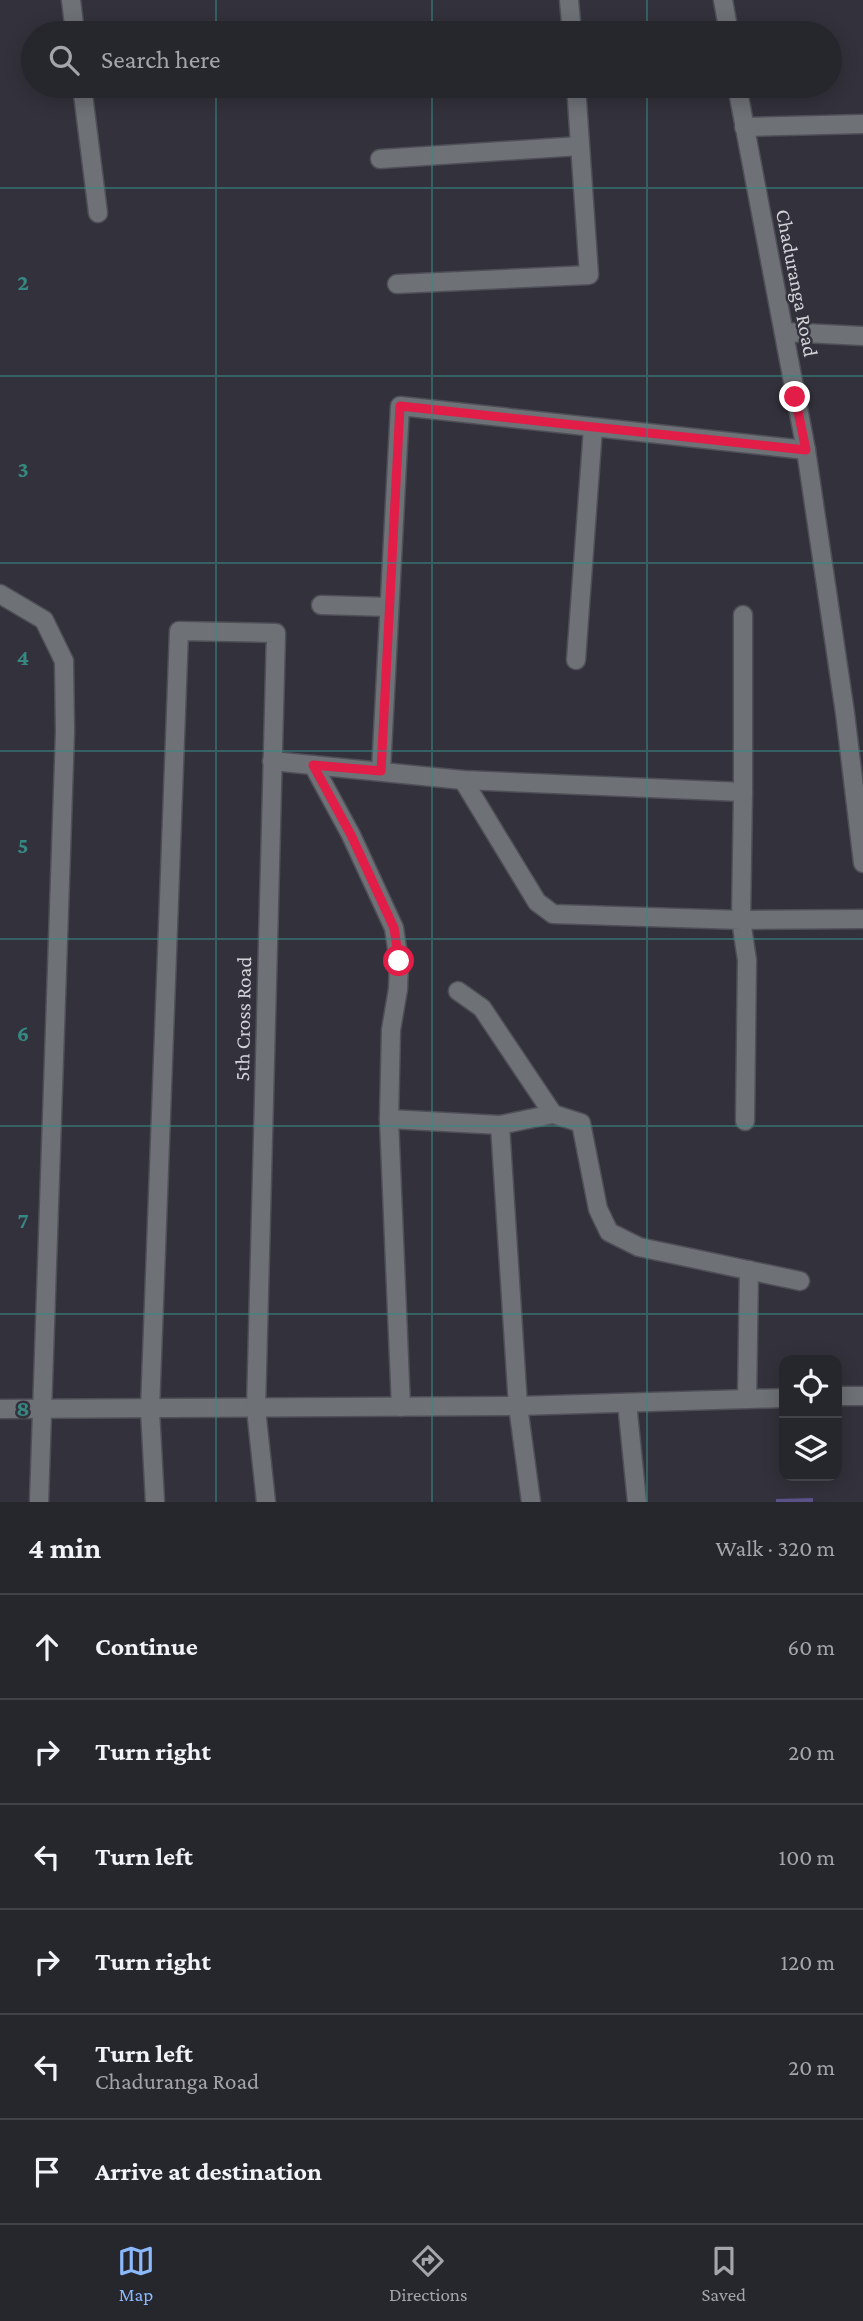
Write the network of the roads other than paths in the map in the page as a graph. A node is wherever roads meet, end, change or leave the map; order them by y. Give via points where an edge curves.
1 (71, 0) edge
2 (569, 0) edge
3 (723, 0) edge
4 (74, 21) edge
5 (571, 21) edge
6 (727, 21) edge
7 (83, 98) edge
8 (577, 98) edge
9 (739, 98) edge
10 (863, 124) edge
11 (744, 127) junction
12 (580, 146) junction
13 (380, 159) dead end
14 (97, 213) dead end
15 (397, 284) dead end
16 (784, 332) junction
17 (863, 336) edge
18 (593, 428) junction
19 (806, 450) junction
20 (0, 594) edge
21 (321, 605) dead end
22 (389, 607) junction
23 (743, 615) dead end
24 (576, 660) dead end
25 (272, 761) junction
26 (313, 765) junction
27 (381, 771) junction
28 (463, 780) junction
29 (743, 792) junction
30 (863, 863) edge
31 (863, 919) edge
32 (741, 920) junction
33 (458, 991) dead end
34 (553, 1114) junction
35 (389, 1119) junction
36 (745, 1121) dead end
37 (500, 1125) junction
38 (749, 1270) junction
39 (800, 1281) dead end
40 (842, 1396) edge
41 (863, 1396) edge
42 (779, 1398) edge
43 (747, 1399) junction
44 (628, 1403) junction
45 (518, 1406) junction
46 (401, 1407) junction
47 (0, 1409) edge
48 (43, 1409) junction
49 (256, 1409) junction
50 (150, 1410) junction
51 (39, 1502) edge
52 (155, 1502) edge
53 (266, 1502) edge
54 (531, 1502) edge
55 (637, 1502) edge

1 - 4 street
2 - 5 street
3 - 6 street
7 - 14 street
8 - 12 street
9 - 11 street, Chaduranga Road
10 - 11 street
11 - 16 street, Chaduranga Road
12 - 13 street
12 - 15 street via 589,275
16 - 17 street
16 - 19 street, Chaduranga Road
18 - 19 street
18 - 22 street via 400,406
18 - 24 street
19 - 30 street, Chaduranga Road
20 - 48 street via 44,620 64,661
21 - 22 street
22 - 27 street
23 - 29 street
25 - 26 street
25 - 49 street, 5th Cross Road
25 - 50 street, 5th Cross Road via 276,633 179,631
26 - 27 street
26 - 35 street via 394,928 399,961 391,1030
27 - 28 street
28 - 29 street
28 - 32 street via 537,902 553,914
29 - 32 street
31 - 32 street
32 - 36 street via 747,960
33 - 34 street via 482,1009
34 - 37 street
34 - 38 street via 580,1123 598,1209 609,1232 639,1247
35 - 37 street
35 - 46 street
37 - 45 street
38 - 39 street
38 - 43 street
40 - 41 street
42 - 43 street
43 - 44 street
44 - 45 street
44 - 55 street
45 - 46 street
45 - 54 street
46 - 49 street
47 - 48 street
48 - 50 street
48 - 51 street
49 - 50 street
49 - 53 street, 5th Cross Road
50 - 52 street

